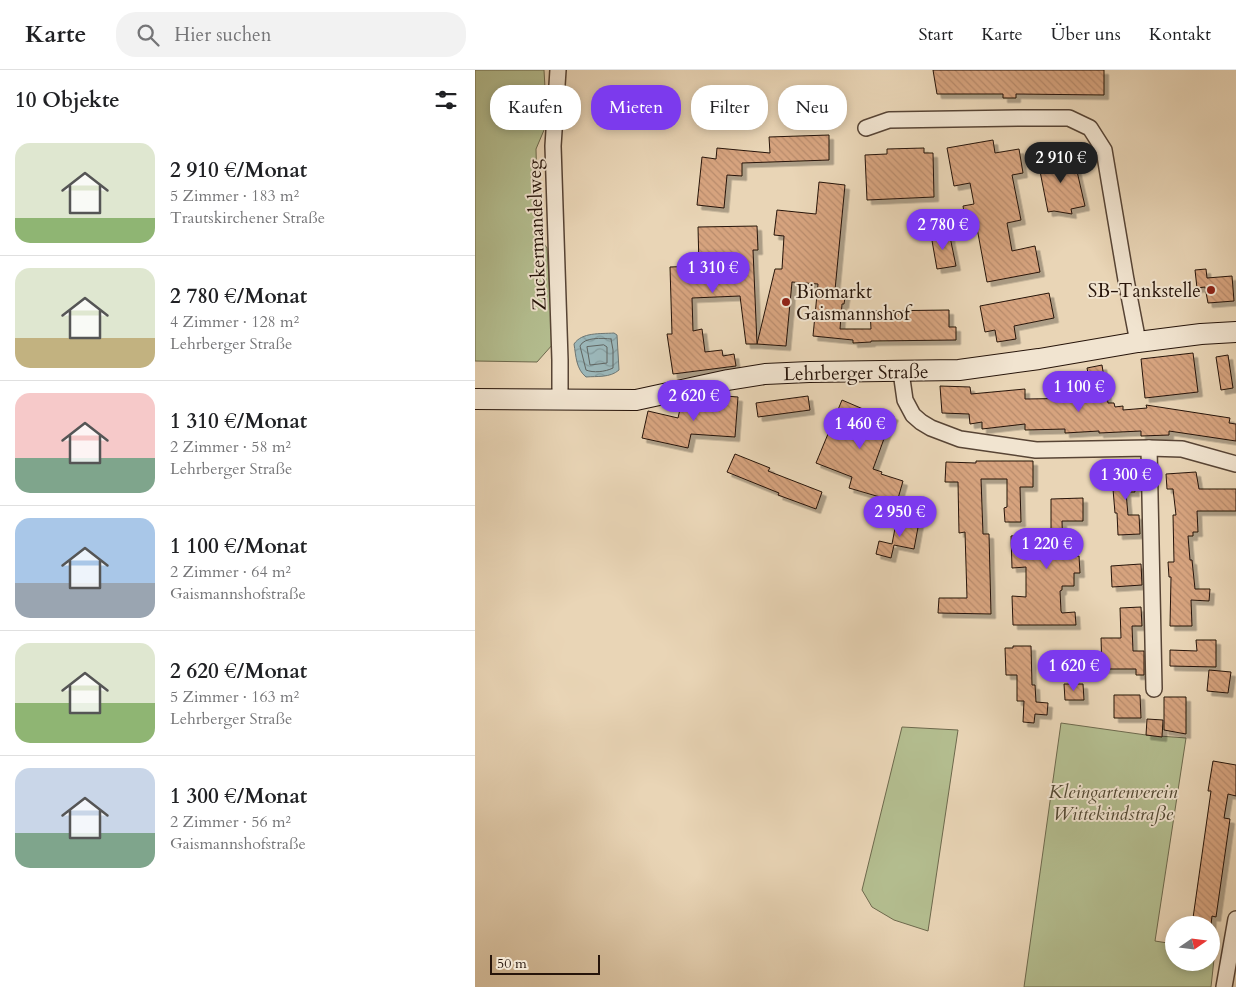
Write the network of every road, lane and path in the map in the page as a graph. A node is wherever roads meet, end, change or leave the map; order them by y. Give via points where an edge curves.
1 (558, 70) edge
2 (865, 128) dead end
3 (1236, 332) edge
4 (1138, 342) junction
5 (901, 372) junction
6 (475, 398) edge
7 (560, 400) junction
8 (1149, 448) junction
9 (1236, 464) edge
10 (1154, 689) dead end
11 (1236, 919) edge
12 (1225, 987) edge

1 - 7 street, Zuckermandelweg via 553,146
2 - 4 street via 889,120 1021,118 1069,118 1090,128 1104,150
3 - 4 street, Lehrberger Straße
4 - 5 street, Lehrberger Straße via 976,368
5 - 7 street, Lehrberger Straße via 782,373 728,380 643,399
5 - 8 street via 905,400 913,415 931,428 960,439 1036,450
6 - 7 street, Lehrberger Straße
8 - 9 street via 1182,449
8 - 10 street
11 - 12 street

